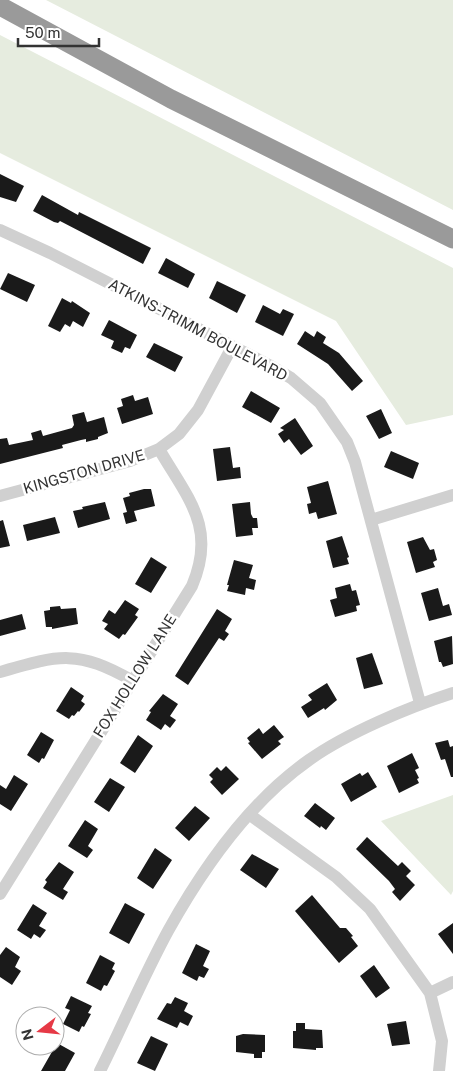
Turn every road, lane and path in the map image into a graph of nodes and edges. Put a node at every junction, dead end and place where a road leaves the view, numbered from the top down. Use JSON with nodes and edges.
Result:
{"nodes":[{"id":1,"x":0,"y":6,"type":"edge"},
{"id":2,"x":0,"y":230,"type":"edge"},
{"id":3,"x":453,"y":239,"type":"edge"},
{"id":4,"x":232,"y":346,"type":"junction"},
{"id":5,"x":159,"y":449,"type":"junction"},
{"id":6,"x":453,"y":495,"type":"edge"},
{"id":7,"x":0,"y":496,"type":"edge"},
{"id":8,"x":370,"y":520,"type":"junction"},
{"id":9,"x":0,"y":672,"type":"edge"},
{"id":10,"x":132,"y":681,"type":"junction"},
{"id":11,"x":453,"y":693,"type":"edge"},
{"id":12,"x":420,"y":703,"type":"junction"},
{"id":13,"x":250,"y":814,"type":"junction"},
{"id":14,"x":0,"y":893,"type":"edge"},
{"id":15,"x":453,"y":982,"type":"edge"},
{"id":16,"x":430,"y":993,"type":"junction"},
{"id":17,"x":100,"y":1071,"type":"edge"},
{"id":18,"x":439,"y":1071,"type":"edge"}],
"edges":[{"from":1,"to":3,"type":"highway"},
{"from":2,"to":4,"type":"street","name":"ATKINS-TRIMM BOULEVARD"},
{"from":4,"to":5,"type":"street","name":"KINGSTON DRIVE"},
{"from":4,"to":8,"type":"street","name":"ATKINS-TRIMM BOULEVARD"},
{"from":5,"to":7,"type":"street","name":"KINGSTON DRIVE"},
{"from":5,"to":10,"type":"street","name":"FOX HOLLOW LANE"},
{"from":6,"to":8,"type":"street"},
{"from":8,"to":12,"type":"street","name":"ATKINS-TRIMM BOULEVARD"},
{"from":9,"to":10,"type":"street"},
{"from":10,"to":14,"type":"street","name":"FOX HOLLOW LANE"},
{"from":11,"to":12,"type":"street"},
{"from":12,"to":13,"type":"street"},
{"from":13,"to":16,"type":"street"},
{"from":13,"to":17,"type":"street"},
{"from":15,"to":16,"type":"street"},
{"from":16,"to":18,"type":"street"}]}
